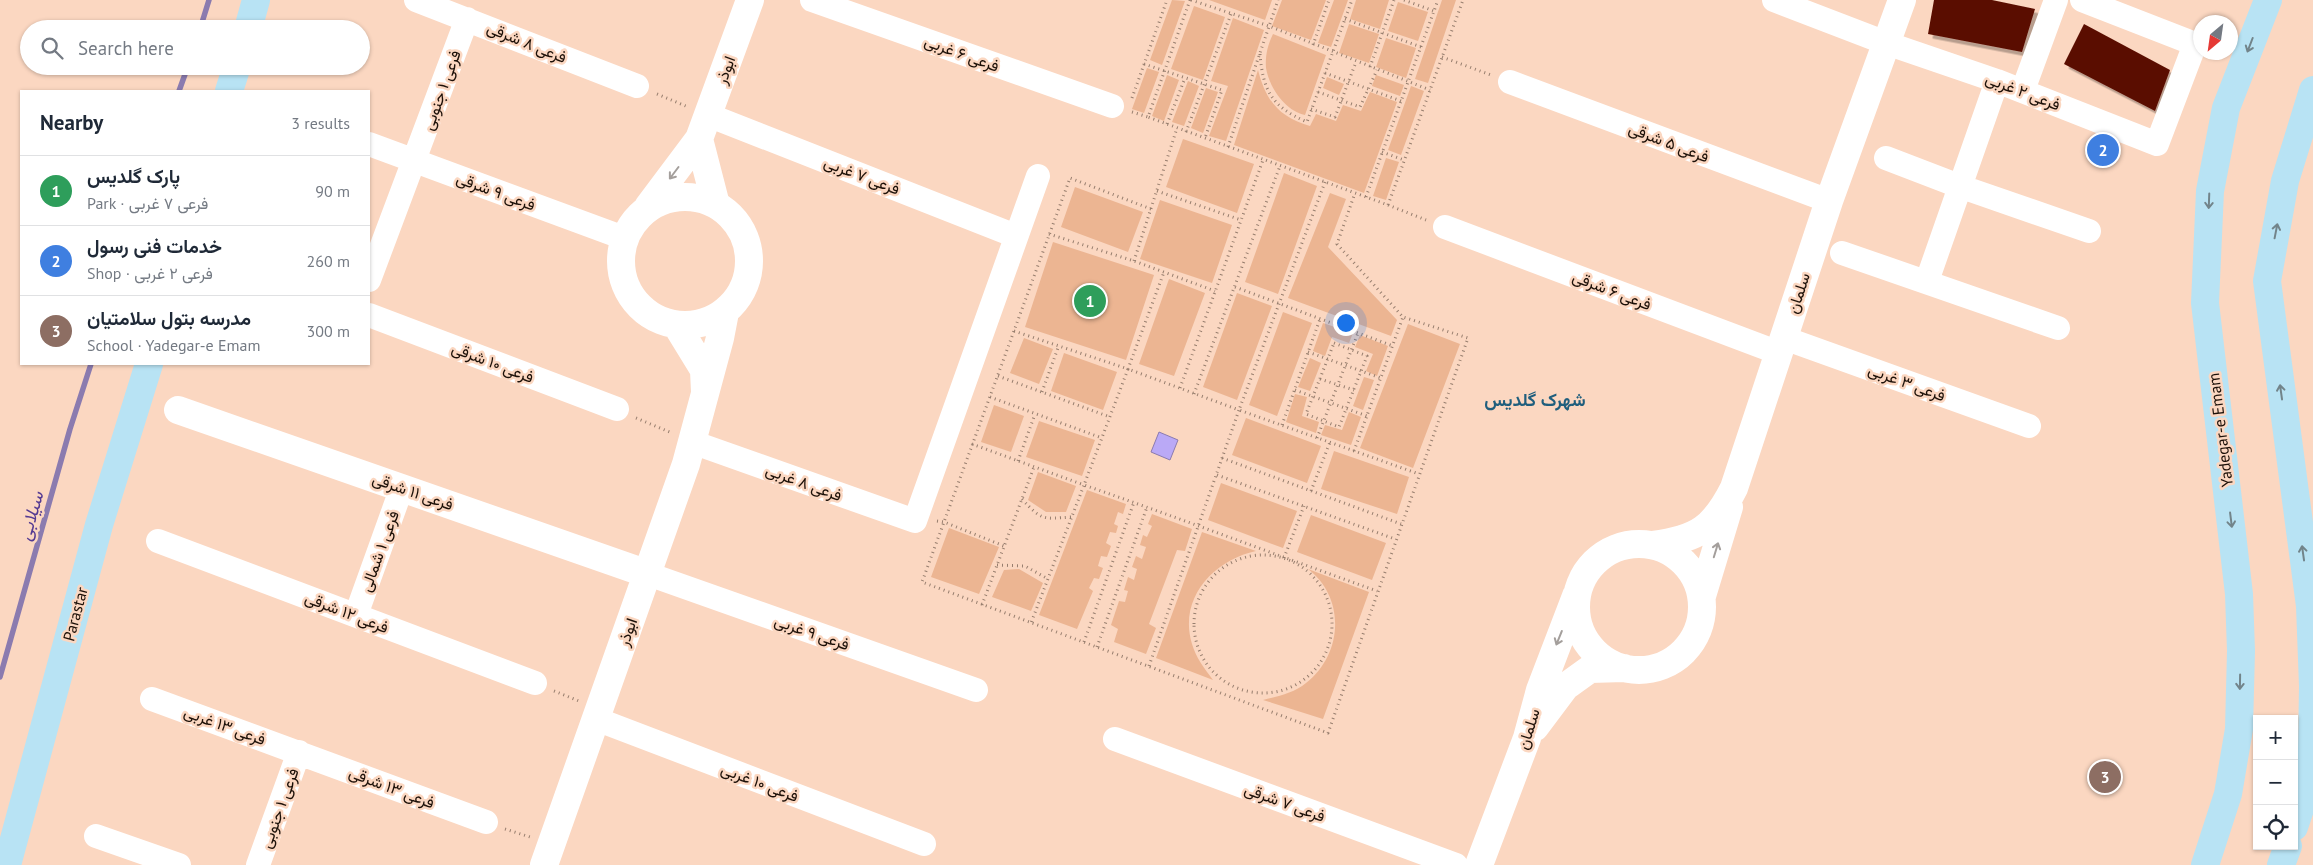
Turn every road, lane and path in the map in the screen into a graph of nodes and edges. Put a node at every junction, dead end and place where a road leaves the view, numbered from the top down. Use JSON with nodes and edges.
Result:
{"nodes":[{"id":1,"x":256,"y":0,"type":"edge"},
{"id":2,"x":416,"y":0,"type":"edge"},
{"id":3,"x":750,"y":0,"type":"edge"},
{"id":4,"x":812,"y":0,"type":"edge"},
{"id":5,"x":1167,"y":0,"type":"edge"},
{"id":6,"x":1191,"y":0,"type":"edge"},
{"id":7,"x":1278,"y":0,"type":"edge"},
{"id":8,"x":1330,"y":0,"type":"edge"},
{"id":9,"x":1352,"y":0,"type":"edge"},
{"id":10,"x":1394,"y":0,"type":"edge"},
{"id":11,"x":1404,"y":0,"type":"edge"},
{"id":12,"x":1438,"y":0,"type":"edge"},
{"id":13,"x":1462,"y":0,"type":"edge"},
{"id":14,"x":1774,"y":0,"type":"edge"},
{"id":15,"x":1902,"y":0,"type":"edge"},
{"id":16,"x":2056,"y":0,"type":"edge"},
{"id":17,"x":2082,"y":0,"type":"edge"},
{"id":18,"x":2268,"y":0,"type":"edge"},
{"id":19,"x":1434,"y":11,"type":"junction"},
{"id":20,"x":1231,"y":14,"type":"junction"},
{"id":21,"x":467,"y":18,"type":"junction"},
{"id":22,"x":1345,"y":19,"type":"junction"},
{"id":23,"x":250,"y":20,"type":"edge"},
{"id":24,"x":1269,"y":26,"type":"junction"},
{"id":25,"x":1382,"y":33,"type":"junction"},
{"id":26,"x":1886,"y":43,"type":"junction"},
{"id":27,"x":1313,"y":45,"type":"junction"},
{"id":28,"x":1421,"y":47,"type":"junction"},
{"id":29,"x":1332,"y":52,"type":"junction"},
{"id":30,"x":1260,"y":54,"type":"junction"},
{"id":31,"x":1442,"y":57,"type":"junction"},
{"id":32,"x":1356,"y":62,"type":"junction"},
{"id":33,"x":1144,"y":64,"type":"junction"},
{"id":34,"x":1370,"y":67,"type":"junction"},
{"id":35,"x":1377,"y":70,"type":"junction"},
{"id":36,"x":1164,"y":71,"type":"junction"},
{"id":37,"x":1325,"y":73,"type":"junction"},
{"id":38,"x":234,"y":75,"type":"edge"},
{"id":39,"x":1185,"y":78,"type":"junction"},
{"id":40,"x":1349,"y":81,"type":"junction"},
{"id":41,"x":1997,"y":81,"type":"junction"},
{"id":42,"x":1408,"y":82,"type":"junction"},
{"id":43,"x":1510,"y":82,"type":"joint"},
{"id":44,"x":1205,"y":84,"type":"junction"},
{"id":45,"x":637,"y":86,"type":"joint"},
{"id":46,"x":1369,"y":88,"type":"junction"},
{"id":47,"x":230,"y":90,"type":"edge"},
{"id":48,"x":1430,"y":90,"type":"junction"},
{"id":49,"x":2023,"y":90,"type":"junction"},
{"id":50,"x":2313,"y":90,"type":"edge"},
{"id":51,"x":1318,"y":92,"type":"junction"},
{"id":52,"x":1342,"y":100,"type":"junction"},
{"id":53,"x":1401,"y":101,"type":"junction"},
{"id":54,"x":1121,"y":104,"type":"joint"},
{"id":55,"x":1310,"y":109,"type":"junction"},
{"id":56,"x":1166,"y":124,"type":"junction"},
{"id":57,"x":704,"y":127,"type":"junction"},
{"id":58,"x":1177,"y":128,"type":"junction"},
{"id":59,"x":1186,"y":132,"type":"junction"},
{"id":60,"x":1205,"y":138,"type":"junction"},
{"id":61,"x":370,"y":144,"type":"edge"},
{"id":62,"x":1228,"y":146,"type":"junction"},
{"id":63,"x":1382,"y":152,"type":"junction"},
{"id":64,"x":1886,"y":158,"type":"dead end"},
{"id":65,"x":1263,"y":160,"type":"junction"},
{"id":66,"x":1404,"y":160,"type":"junction"},
{"id":67,"x":414,"y":161,"type":"junction"},
{"id":68,"x":1280,"y":166,"type":"junction"},
{"id":69,"x":1038,"y":176,"type":"dead end"},
{"id":70,"x":1326,"y":182,"type":"junction"},
{"id":71,"x":1959,"y":186,"type":"junction"},
{"id":72,"x":1157,"y":190,"type":"junction"},
{"id":73,"x":1355,"y":193,"type":"junction"},
{"id":74,"x":1366,"y":197,"type":"junction"},
{"id":75,"x":1829,"y":201,"type":"junction"},
{"id":76,"x":716,"y":205,"type":"junction"},
{"id":77,"x":1388,"y":205,"type":"junction"},
{"id":78,"x":648,"y":207,"type":"junction"},
{"id":79,"x":1151,"y":209,"type":"junction"},
{"id":80,"x":1241,"y":220,"type":"junction"},
{"id":81,"x":1445,"y":227,"type":"joint"},
{"id":82,"x":2089,"y":231,"type":"dead end"},
{"id":83,"x":1049,"y":234,"type":"junction"},
{"id":84,"x":1016,"y":236,"type":"junction"},
{"id":85,"x":624,"y":238,"type":"junction"},
{"id":86,"x":1842,"y":253,"type":"dead end"},
{"id":87,"x":1134,"y":261,"type":"junction"},
{"id":88,"x":1164,"y":272,"type":"junction"},
{"id":89,"x":370,"y":277,"type":"edge"},
{"id":90,"x":1927,"y":281,"type":"junction"},
{"id":91,"x":1235,"y":287,"type":"junction"},
{"id":92,"x":1215,"y":291,"type":"junction"},
{"id":93,"x":1280,"y":304,"type":"junction"},
{"id":94,"x":725,"y":312,"type":"junction"},
{"id":95,"x":370,"y":315,"type":"edge"},
{"id":96,"x":1404,"y":318,"type":"junction"},
{"id":97,"x":1320,"y":319,"type":"junction"},
{"id":98,"x":677,"y":326,"type":"junction"},
{"id":99,"x":2058,"y":328,"type":"dead end"},
{"id":100,"x":1014,"y":330,"type":"junction"},
{"id":101,"x":1358,"y":333,"type":"junction"},
{"id":102,"x":1781,"y":345,"type":"junction"},
{"id":103,"x":1059,"y":346,"type":"junction"},
{"id":104,"x":1393,"y":346,"type":"junction"},
{"id":105,"x":1351,"y":350,"type":"junction"},
{"id":106,"x":1308,"y":352,"type":"junction"},
{"id":107,"x":1328,"y":359,"type":"junction"},
{"id":108,"x":149,"y":365,"type":"edge"},
{"id":109,"x":1345,"y":366,"type":"junction"},
{"id":110,"x":1128,"y":369,"type":"junction"},
{"id":111,"x":1361,"y":371,"type":"junction"},
{"id":112,"x":997,"y":376,"type":"junction"},
{"id":113,"x":1381,"y":378,"type":"junction"},
{"id":114,"x":1320,"y":379,"type":"junction"},
{"id":115,"x":1338,"y":385,"type":"junction"},
{"id":116,"x":1180,"y":388,"type":"junction"},
{"id":117,"x":1295,"y":390,"type":"junction"},
{"id":118,"x":1354,"y":390,"type":"junction"},
{"id":119,"x":1042,"y":392,"type":"junction"},
{"id":120,"x":1194,"y":394,"type":"junction"},
{"id":121,"x":990,"y":397,"type":"junction"},
{"id":122,"x":1313,"y":397,"type":"junction"},
{"id":123,"x":705,"y":398,"type":"junction"},
{"id":124,"x":1330,"y":403,"type":"junction"},
{"id":125,"x":1346,"y":408,"type":"junction"},
{"id":126,"x":618,"y":409,"type":"joint"},
{"id":127,"x":178,"y":410,"type":"dead end"},
{"id":128,"x":1239,"y":410,"type":"junction"},
{"id":129,"x":1035,"y":414,"type":"junction"},
{"id":130,"x":1367,"y":416,"type":"junction"},
{"id":131,"x":1110,"y":417,"type":"junction"},
{"id":132,"x":1324,"y":421,"type":"junction"},
{"id":133,"x":1282,"y":425,"type":"junction"},
{"id":134,"x":2029,"y":426,"type":"dead end"},
{"id":135,"x":1102,"y":438,"type":"junction"},
{"id":136,"x":1317,"y":438,"type":"junction"},
{"id":137,"x":692,"y":442,"type":"junction"},
{"id":138,"x":1330,"y":442,"type":"junction"},
{"id":139,"x":972,"y":444,"type":"junction"},
{"id":140,"x":1354,"y":451,"type":"junction"},
{"id":141,"x":1222,"y":458,"type":"junction"},
{"id":142,"x":1018,"y":461,"type":"junction"},
{"id":143,"x":1034,"y":467,"type":"junction"},
{"id":144,"x":1419,"y":474,"type":"junction"},
{"id":145,"x":1217,"y":475,"type":"junction"},
{"id":146,"x":1084,"y":484,"type":"junction"},
{"id":147,"x":402,"y":487,"type":"junction"},
{"id":148,"x":1734,"y":488,"type":"junction"},
{"id":149,"x":1311,"y":491,"type":"junction"},
{"id":150,"x":1022,"y":499,"type":"junction"},
{"id":151,"x":1134,"y":502,"type":"junction"},
{"id":152,"x":1304,"y":506,"type":"junction"},
{"id":153,"x":1147,"y":507,"type":"junction"},
{"id":154,"x":1072,"y":517,"type":"junction"},
{"id":155,"x":944,"y":522,"type":"junction"},
{"id":156,"x":1401,"y":524,"type":"junction"},
{"id":157,"x":1199,"y":526,"type":"junction"},
{"id":158,"x":1395,"y":539,"type":"junction"},
{"id":159,"x":158,"y":541,"type":"dead end"},
{"id":160,"x":1653,"y":545,"type":"junction"},
{"id":161,"x":1004,"y":546,"type":"junction"},
{"id":162,"x":1284,"y":558,"type":"junction"},
{"id":163,"x":997,"y":565,"type":"junction"},
{"id":164,"x":648,"y":574,"type":"junction"},
{"id":165,"x":1048,"y":579,"type":"junction"},
{"id":166,"x":1377,"y":591,"type":"junction"},
{"id":167,"x":1577,"y":593,"type":"junction"},
{"id":168,"x":1702,"y":596,"type":"junction"},
{"id":169,"x":982,"y":605,"type":"junction"},
{"id":170,"x":356,"y":616,"type":"junction"},
{"id":171,"x":1031,"y":623,"type":"junction"},
{"id":172,"x":1084,"y":642,"type":"junction"},
{"id":173,"x":1097,"y":647,"type":"junction"},
{"id":174,"x":1149,"y":666,"type":"junction"},
{"id":175,"x":1625,"y":668,"type":"junction"},
{"id":176,"x":535,"y":683,"type":"joint"},
{"id":177,"x":976,"y":690,"type":"dead end"},
{"id":178,"x":1239,"y":690,"type":"junction"},
{"id":179,"x":152,"y":699,"type":"dead end"},
{"id":180,"x":1236,"y":699,"type":"junction"},
{"id":181,"x":598,"y":714,"type":"junction"},
{"id":182,"x":1527,"y":738,"type":"junction"},
{"id":183,"x":1115,"y":739,"type":"dead end"},
{"id":184,"x":299,"y":752,"type":"junction"},
{"id":185,"x":2298,"y":815,"type":"edge"},
{"id":186,"x":486,"y":822,"type":"joint"},
{"id":187,"x":96,"y":836,"type":"dead end"},
{"id":188,"x":924,"y":844,"type":"dead end"},
{"id":189,"x":2287,"y":850,"type":"edge"},
{"id":190,"x":548,"y":854,"type":"edge"},
{"id":191,"x":7,"y":865,"type":"edge"},
{"id":192,"x":179,"y":865,"type":"edge"},
{"id":193,"x":258,"y":865,"type":"edge"},
{"id":194,"x":1456,"y":865,"type":"edge"},
{"id":195,"x":1479,"y":865,"type":"edge"},
{"id":196,"x":2205,"y":865,"type":"edge"},
{"id":197,"x":2281,"y":865,"type":"edge"}],
"edges":[{"from":1,"to":23,"type":"main road"},
{"from":2,"to":21,"type":"street","name":"فرعی ۸ شرقی"},
{"from":3,"to":57,"type":"street","name":"ابوذر"},
{"from":4,"to":54,"type":"street","name":"فرعی ۶ غربی"},
{"from":5,"to":33,"type":"path"},
{"from":6,"to":20,"type":"path"},
{"from":6,"to":36,"type":"path"},
{"from":7,"to":24,"type":"path"},
{"from":8,"to":27,"type":"path"},
{"from":9,"to":22,"type":"path"},
{"from":10,"to":25,"type":"path"},
{"from":11,"to":19,"type":"path"},
{"from":12,"to":19,"type":"path"},
{"from":13,"to":31,"type":"path"},
{"from":14,"to":26,"type":"street","name":"فرعی ۲ غربی"},
{"from":15,"to":26,"type":"street","name":"سلمان"},
{"from":16,"to":49,"type":"street"},
{"from":17,"to":49,"type":"street","name":"فرعی ۲ غربی"},
{"from":18,"to":196,"type":"main road","name":"Yadegar-e Emam","one_way":true},
{"from":19,"to":28,"type":"path"},
{"from":20,"to":24,"type":"path"},
{"from":20,"to":44,"type":"path"},
{"from":21,"to":45,"type":"street","name":"فرعی ۸ شرقی"},
{"from":21,"to":67,"type":"street","name":"فرعی ۱ جنوبی"},
{"from":22,"to":25,"type":"path"},
{"from":22,"to":29,"type":"path"},
{"from":24,"to":27,"type":"path"},
{"from":24,"to":30,"type":"path"},
{"from":25,"to":28,"type":"path"},
{"from":25,"to":34,"type":"path"},
{"from":26,"to":41,"type":"street","name":"فرعی ۲ غربی"},
{"from":26,"to":75,"type":"street","name":"سلمان"},
{"from":27,"to":29,"type":"path"},
{"from":28,"to":42,"type":"path"},
{"from":29,"to":32,"type":"path"},
{"from":29,"to":37,"type":"path"},
{"from":30,"to":55,"type":"path"},
{"from":30,"to":62,"type":"path"},
{"from":31,"to":43,"type":"path"},
{"from":31,"to":48,"type":"path"},
{"from":32,"to":34,"type":"path"},
{"from":32,"to":40,"type":"path"},
{"from":33,"to":36,"type":"path"},
{"from":33,"to":54,"type":"path"},
{"from":34,"to":35,"type":"path"},
{"from":35,"to":42,"type":"path"},
{"from":35,"to":46,"type":"path"},
{"from":36,"to":39,"type":"path"},
{"from":36,"to":56,"type":"path"},
{"from":37,"to":40,"type":"path"},
{"from":37,"to":51,"type":"path"},
{"from":38,"to":47,"type":"main road"},
{"from":39,"to":44,"type":"path"},
{"from":39,"to":56,"type":"path"},
{"from":40,"to":46,"type":"path"},
{"from":40,"to":52,"type":"path"},
{"from":41,"to":49,"type":"street","name":"فرعی ۲ غربی"},
{"from":41,"to":71,"type":"street"},
{"from":42,"to":48,"type":"path"},
{"from":42,"to":53,"type":"path"},
{"from":43,"to":75,"type":"street","name":"فرعی ۵ شرقی"},
{"from":44,"to":59,"type":"path"},
{"from":44,"to":60,"type":"path"},
{"from":45,"to":57,"type":"path"},
{"from":46,"to":52,"type":"path"},
{"from":46,"to":53,"type":"path"},
{"from":48,"to":66,"type":"path"},
{"from":185,"to":50,"type":"main road","one_way":true},
{"from":51,"to":52,"type":"path"},
{"from":51,"to":55,"type":"path"},
{"from":52,"to":55,"type":"path"},
{"from":53,"to":63,"type":"path"},
{"from":56,"to":58,"type":"path"},
{"from":57,"to":76,"type":"street"},
{"from":57,"to":78,"type":"street","name":"ابوذر","one_way":true},
{"from":57,"to":84,"type":"street","name":"فرعی ۷ غربی"},
{"from":58,"to":59,"type":"path"},
{"from":58,"to":72,"type":"path"},
{"from":59,"to":60,"type":"path"},
{"from":60,"to":62,"type":"path"},
{"from":61,"to":67,"type":"street","name":"فرعی ۹ شرقی"},
{"from":62,"to":65,"type":"path"},
{"from":63,"to":66,"type":"path"},
{"from":63,"to":74,"type":"path"},
{"from":64,"to":71,"type":"street"},
{"from":65,"to":68,"type":"path"},
{"from":65,"to":80,"type":"path"},
{"from":66,"to":77,"type":"path"},
{"from":67,"to":85,"type":"street","name":"فرعی ۹ شرقی"},
{"from":67,"to":89,"type":"street"},
{"from":68,"to":70,"type":"path"},
{"from":68,"to":91,"type":"path"},
{"from":69,"to":84,"type":"street"},
{"from":70,"to":73,"type":"path"},
{"from":70,"to":93,"type":"path"},
{"from":71,"to":82,"type":"street"},
{"from":71,"to":90,"type":"street"},
{"from":72,"to":79,"type":"path"},
{"from":72,"to":80,"type":"path"},
{"from":73,"to":74,"type":"path"},
{"from":73,"to":96,"type":"path"},
{"from":74,"to":77,"type":"path"},
{"from":75,"to":102,"type":"street","name":"سلمان"},
{"from":76,"to":78,"type":"street"},
{"from":76,"to":94,"type":"street"},
{"from":77,"to":81,"type":"path"},
{"from":78,"to":85,"type":"street"},
{"from":79,"to":83,"type":"path"},
{"from":79,"to":87,"type":"path"},
{"from":80,"to":92,"type":"path"},
{"from":81,"to":102,"type":"street","name":"فرعی ۶ شرقی"},
{"from":83,"to":87,"type":"path"},
{"from":83,"to":100,"type":"path"},
{"from":84,"to":137,"type":"street","name":"فرعی ۸ غربی"},
{"from":85,"to":98,"type":"street"},
{"from":86,"to":90,"type":"street"},
{"from":87,"to":88,"type":"path"},
{"from":88,"to":92,"type":"path"},
{"from":88,"to":110,"type":"path"},
{"from":90,"to":99,"type":"street"},
{"from":91,"to":93,"type":"path"},
{"from":91,"to":120,"type":"path"},
{"from":92,"to":116,"type":"path"},
{"from":93,"to":97,"type":"path"},
{"from":93,"to":128,"type":"path"},
{"from":94,"to":98,"type":"street"},
{"from":94,"to":123,"type":"street","name":"ابوذر"},
{"from":95,"to":126,"type":"street","name":"فرعی ۱۰ شرقی"},
{"from":96,"to":104,"type":"path"},
{"from":96,"to":144,"type":"path"},
{"from":97,"to":101,"type":"path"},
{"from":97,"to":106,"type":"path"},
{"from":98,"to":123,"type":"street"},
{"from":100,"to":103,"type":"path"},
{"from":100,"to":112,"type":"path"},
{"from":101,"to":104,"type":"path"},
{"from":101,"to":105,"type":"path"},
{"from":102,"to":134,"type":"street","name":"فرعی ۳ غربی"},
{"from":102,"to":148,"type":"street","name":"سلمان"},
{"from":103,"to":110,"type":"path"},
{"from":103,"to":119,"type":"path"},
{"from":104,"to":113,"type":"path"},
{"from":105,"to":107,"type":"path"},
{"from":105,"to":109,"type":"path"},
{"from":105,"to":111,"type":"path"},
{"from":106,"to":107,"type":"path"},
{"from":106,"to":117,"type":"path"},
{"from":107,"to":109,"type":"path"},
{"from":107,"to":114,"type":"path"},
{"from":108,"to":191,"type":"main road","name":"Parastar"},
{"from":109,"to":111,"type":"path"},
{"from":109,"to":115,"type":"path"},
{"from":110,"to":116,"type":"path"},
{"from":110,"to":131,"type":"path"},
{"from":111,"to":113,"type":"path"},
{"from":111,"to":118,"type":"path"},
{"from":112,"to":119,"type":"path"},
{"from":112,"to":121,"type":"path"},
{"from":113,"to":130,"type":"path"},
{"from":114,"to":115,"type":"path"},
{"from":114,"to":122,"type":"path"},
{"from":115,"to":118,"type":"path"},
{"from":115,"to":124,"type":"path"},
{"from":116,"to":120,"type":"path"},
{"from":117,"to":122,"type":"path"},
{"from":117,"to":133,"type":"path"},
{"from":118,"to":125,"type":"path"},
{"from":119,"to":131,"type":"path"},
{"from":120,"to":128,"type":"path"},
{"from":121,"to":129,"type":"path"},
{"from":121,"to":139,"type":"path"},
{"from":122,"to":124,"type":"path"},
{"from":122,"to":132,"type":"path"},
{"from":123,"to":137,"type":"street","name":"ابوذر"},
{"from":124,"to":125,"type":"path"},
{"from":124,"to":132,"type":"path"},
{"from":125,"to":130,"type":"path"},
{"from":125,"to":132,"type":"path"},
{"from":126,"to":137,"type":"path"},
{"from":127,"to":147,"type":"street","name":"فرعی ۱۱ شرقی"},
{"from":128,"to":133,"type":"path"},
{"from":128,"to":141,"type":"path"},
{"from":129,"to":135,"type":"path"},
{"from":129,"to":142,"type":"path"},
{"from":130,"to":140,"type":"path"},
{"from":131,"to":135,"type":"path"},
{"from":132,"to":136,"type":"path"},
{"from":133,"to":136,"type":"path"},
{"from":135,"to":146,"type":"path"},
{"from":136,"to":138,"type":"path"},
{"from":137,"to":164,"type":"street","name":"ابوذر"},
{"from":138,"to":140,"type":"path"},
{"from":138,"to":149,"type":"path"},
{"from":139,"to":142,"type":"path"},
{"from":139,"to":155,"type":"path"},
{"from":140,"to":144,"type":"path"},
{"from":141,"to":145,"type":"path"},
{"from":141,"to":149,"type":"path"},
{"from":142,"to":143,"type":"path"},
{"from":143,"to":146,"type":"path"},
{"from":143,"to":150,"type":"path"},
{"from":144,"to":156,"type":"path"},
{"from":145,"to":152,"type":"path"},
{"from":145,"to":157,"type":"path"},
{"from":146,"to":151,"type":"path"},
{"from":146,"to":154,"type":"path"},
{"from":147,"to":164,"type":"street","name":"فرعی ۱۱ شرقی"},
{"from":147,"to":170,"type":"street","name":"فرعی ۱ شمالی"},
{"from":148,"to":160,"type":"street","name":"سلمان"},
{"from":168,"to":148,"type":"street","one_way":true},
{"from":149,"to":156,"type":"path"},
{"from":150,"to":154,"type":"path"},
{"from":150,"to":161,"type":"path"},
{"from":151,"to":153,"type":"path"},
{"from":151,"to":172,"type":"path"},
{"from":152,"to":158,"type":"path"},
{"from":152,"to":162,"type":"path"},
{"from":153,"to":157,"type":"path"},
{"from":153,"to":173,"type":"path"},
{"from":154,"to":165,"type":"path"},
{"from":155,"to":161,"type":"path"},
{"from":155,"to":169,"type":"path"},
{"from":156,"to":158,"type":"path"},
{"from":157,"to":162,"type":"path"},
{"from":157,"to":174,"type":"path"},
{"from":158,"to":166,"type":"path"},
{"from":159,"to":170,"type":"street","name":"فرعی ۱۲ شرقی"},
{"from":160,"to":167,"type":"street"},
{"from":160,"to":168,"type":"street"},
{"from":161,"to":163,"type":"path"},
{"from":162,"to":166,"type":"path"},
{"from":162,"to":178,"type":"path"},
{"from":162,"to":178,"type":"path"},
{"from":163,"to":165,"type":"path"},
{"from":163,"to":169,"type":"path"},
{"from":164,"to":177,"type":"street","name":"فرعی ۹ غربی"},
{"from":164,"to":181,"type":"street","name":"ابوذر"},
{"from":165,"to":171,"type":"path"},
{"from":166,"to":180,"type":"path"},
{"from":167,"to":175,"type":"street"},
{"from":167,"to":182,"type":"street","name":"سلمان","one_way":true},
{"from":168,"to":175,"type":"street"},
{"from":169,"to":171,"type":"path"},
{"from":170,"to":176,"type":"street","name":"فرعی ۱۲ شرقی"},
{"from":171,"to":172,"type":"path"},
{"from":172,"to":173,"type":"path"},
{"from":173,"to":174,"type":"path"},
{"from":174,"to":180,"type":"path"},
{"from":175,"to":182,"type":"street"},
{"from":176,"to":181,"type":"path"},
{"from":178,"to":180,"type":"path"},
{"from":179,"to":184,"type":"street","name":"فرعی ۱۳ غربی"},
{"from":181,"to":188,"type":"street","name":"فرعی ۱۰ غربی"},
{"from":181,"to":190,"type":"street","name":"ابوذر"},
{"from":182,"to":195,"type":"street","name":"سلمان"},
{"from":183,"to":194,"type":"street","name":"فرعی ۷ شرقی"},
{"from":184,"to":186,"type":"street","name":"فرعی ۱۳ شرقی"},
{"from":184,"to":193,"type":"street","name":"فرعی ۱ جنوبی"},
{"from":186,"to":190,"type":"path"},
{"from":187,"to":192,"type":"street"},
{"from":189,"to":197,"type":"main road"}]}
